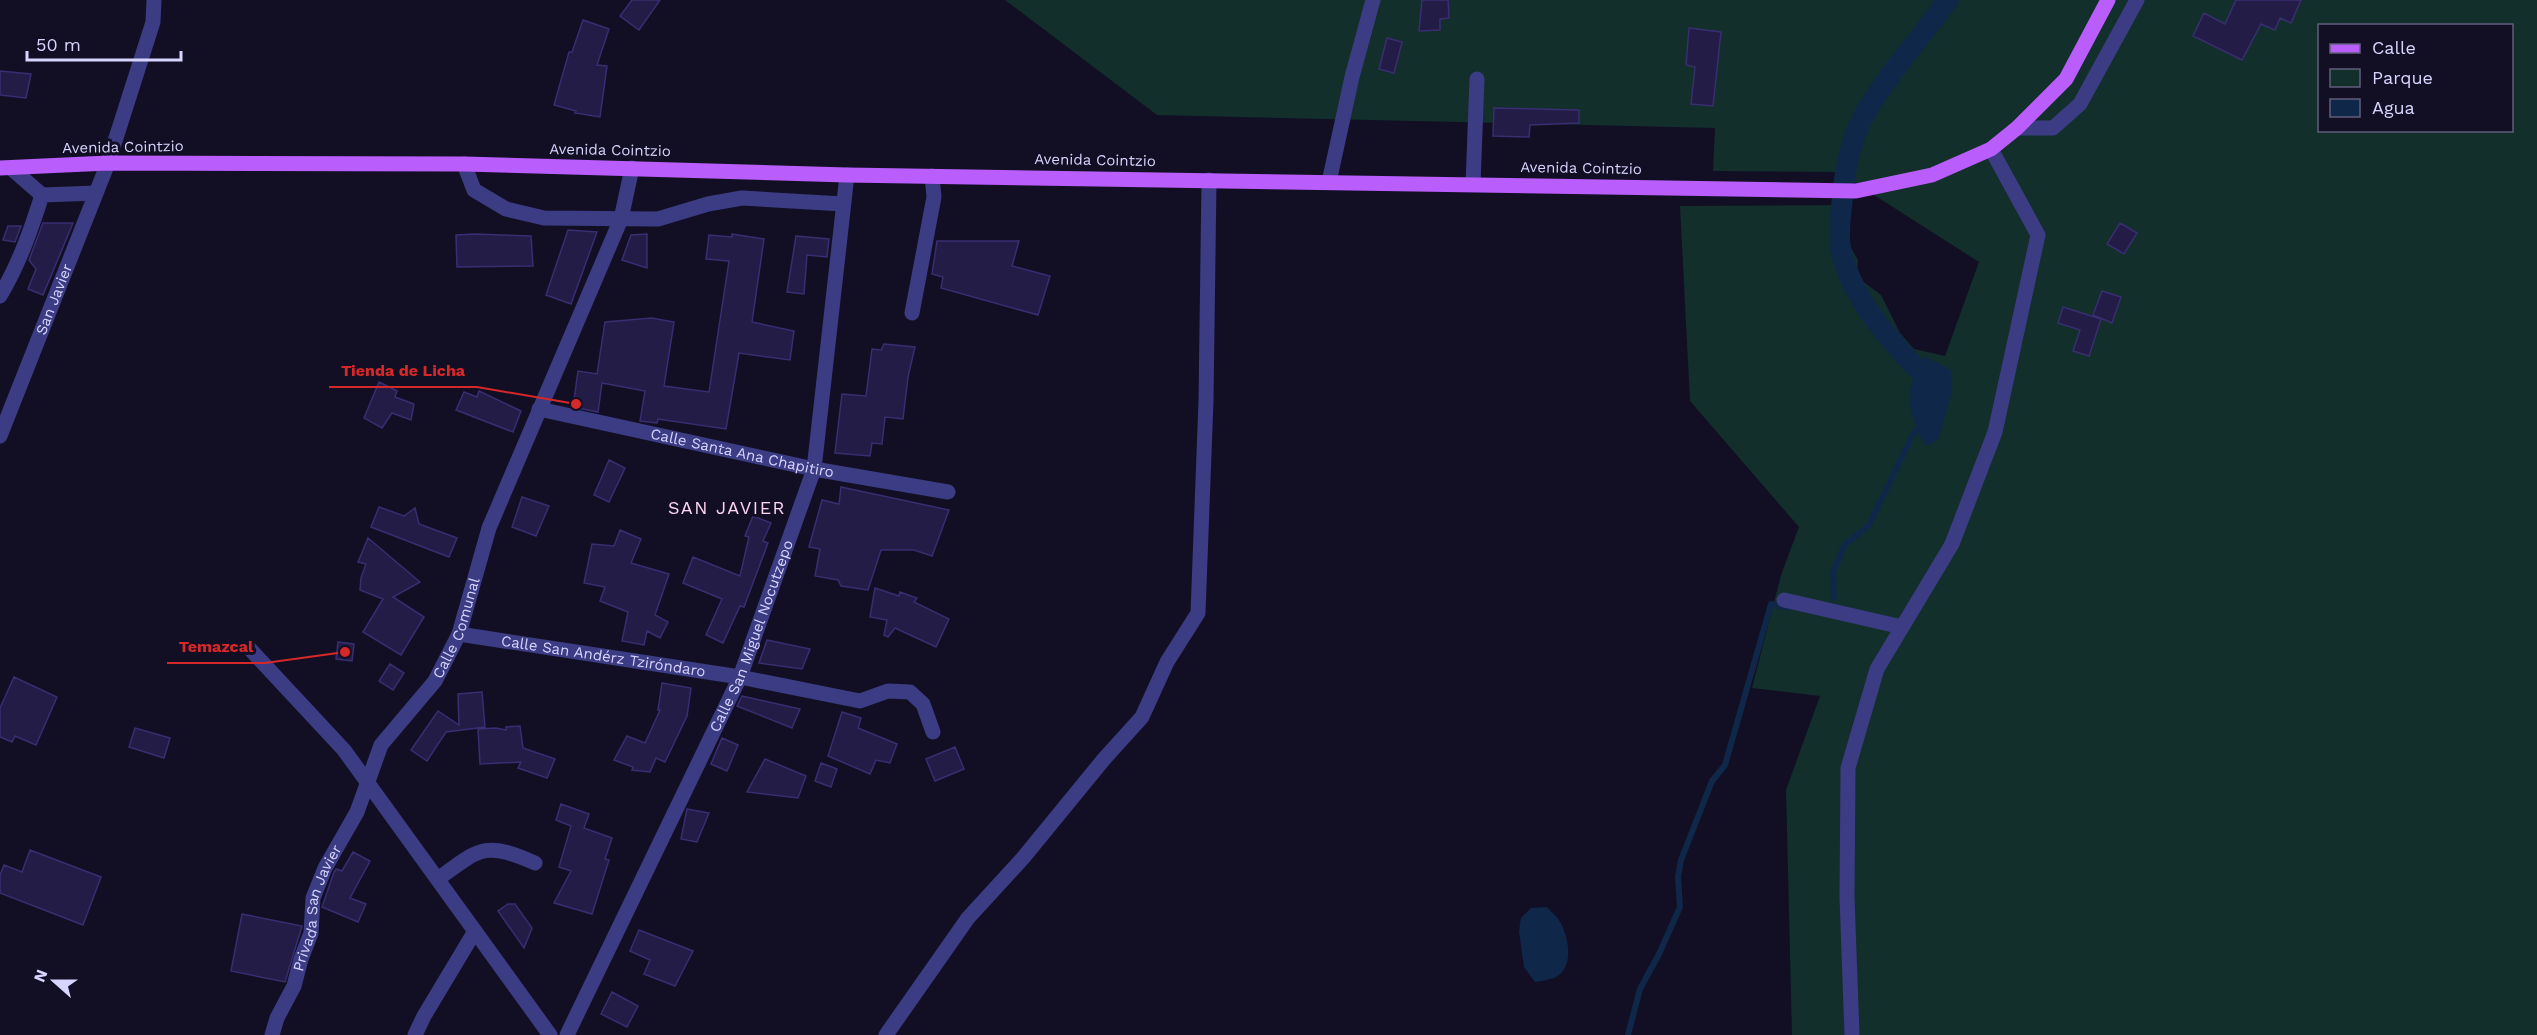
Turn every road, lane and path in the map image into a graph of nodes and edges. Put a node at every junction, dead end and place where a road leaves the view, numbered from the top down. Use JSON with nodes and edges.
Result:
{"nodes":[{"id":1,"x":154,"y":0,"type":"edge"},
{"id":2,"x":1373,"y":0,"type":"edge"},
{"id":3,"x":2108,"y":0,"type":"edge"},
{"id":4,"x":2137,"y":0,"type":"edge"},
{"id":5,"x":1477,"y":79,"type":"dead end"},
{"id":6,"x":2017,"y":128,"type":"junction"},
{"id":7,"x":1991,"y":149,"type":"junction"},
{"id":8,"x":108,"y":163,"type":"junction"},
{"id":9,"x":464,"y":164,"type":"junction"},
{"id":10,"x":5,"y":168,"type":"edge"},
{"id":11,"x":632,"y":168,"type":"junction"},
{"id":12,"x":847,"y":175,"type":"junction"},
{"id":13,"x":932,"y":176,"type":"junction"},
{"id":14,"x":1209,"y":180,"type":"junction"},
{"id":15,"x":1329,"y":182,"type":"junction"},
{"id":16,"x":1473,"y":184,"type":"junction"},
{"id":17,"x":96,"y":193,"type":"junction"},
{"id":18,"x":42,"y":195,"type":"junction"},
{"id":19,"x":843,"y":204,"type":"junction"},
{"id":20,"x":621,"y":219,"type":"junction"},
{"id":21,"x":0,"y":296,"type":"edge"},
{"id":22,"x":912,"y":313,"type":"dead end"},
{"id":23,"x":539,"y":409,"type":"junction"},
{"id":24,"x":5,"y":412,"type":"edge"},
{"id":25,"x":0,"y":436,"type":"edge"},
{"id":26,"x":813,"y":469,"type":"junction"},
{"id":27,"x":948,"y":492,"type":"dead end"},
{"id":28,"x":1784,"y":600,"type":"dead end"},
{"id":29,"x":1902,"y":627,"type":"junction"},
{"id":30,"x":459,"y":634,"type":"junction"},
{"id":31,"x":249,"y":648,"type":"dead end"},
{"id":32,"x":740,"y":676,"type":"junction"},
{"id":33,"x":933,"y":732,"type":"dead end"},
{"id":34,"x":368,"y":782,"type":"junction"},
{"id":35,"x":535,"y":863,"type":"dead end"},
{"id":36,"x":438,"y":879,"type":"junction"},
{"id":37,"x":475,"y":931,"type":"junction"},
{"id":38,"x":272,"y":1035,"type":"edge"},
{"id":39,"x":415,"y":1035,"type":"edge"},
{"id":40,"x":550,"y":1035,"type":"edge"},
{"id":41,"x":567,"y":1035,"type":"edge"},
{"id":42,"x":886,"y":1035,"type":"edge"},
{"id":43,"x":1852,"y":1035,"type":"edge"}],
"edges":[{"from":1,"to":8,"type":"street","name":"San Javier"},
{"from":2,"to":15,"type":"street"},
{"from":3,"to":6,"type":"main road","name":"Avenida Cointzio"},
{"from":4,"to":6,"type":"street"},
{"from":5,"to":16,"type":"street"},
{"from":6,"to":7,"type":"main road","name":"Avenida Cointzio"},
{"from":7,"to":16,"type":"main road","name":"Avenida Cointzio"},
{"from":7,"to":29,"type":"street"},
{"from":8,"to":9,"type":"main road","name":"Avenida Cointzio"},
{"from":8,"to":10,"type":"main road","name":"Avenida Cointzio"},
{"from":8,"to":17,"type":"street","name":"San Javier"},
{"from":9,"to":11,"type":"main road","name":"Avenida Cointzio"},
{"from":9,"to":20,"type":"street"},
{"from":10,"to":18,"type":"street"},
{"from":11,"to":12,"type":"main road","name":"Avenida Cointzio"},
{"from":11,"to":20,"type":"street","name":"Calle Comunal"},
{"from":12,"to":13,"type":"main road","name":"Avenida Cointzio"},
{"from":12,"to":19,"type":"street","name":"Calle San Miguel Nocutzepo"},
{"from":13,"to":14,"type":"main road","name":"Avenida Cointzio"},
{"from":13,"to":22,"type":"street"},
{"from":14,"to":15,"type":"main road","name":"Avenida Cointzio"},
{"from":14,"to":42,"type":"street"},
{"from":15,"to":16,"type":"main road","name":"Avenida Cointzio"},
{"from":17,"to":18,"type":"street"},
{"from":17,"to":24,"type":"street","name":"San Javier"},
{"from":18,"to":21,"type":"street"},
{"from":19,"to":20,"type":"street"},
{"from":19,"to":26,"type":"street","name":"Calle San Miguel Nocutzepo"},
{"from":20,"to":23,"type":"street","name":"Calle Comunal"},
{"from":23,"to":26,"type":"street","name":"Calle Santa Ana Chapitiro"},
{"from":23,"to":30,"type":"street","name":"Calle Comunal"},
{"from":24,"to":25,"type":"street","name":"San Javier"},
{"from":26,"to":27,"type":"street","name":"Calle Santa Ana Chapitiro"},
{"from":26,"to":32,"type":"street","name":"Calle San Miguel Nocutzepo"},
{"from":28,"to":29,"type":"street"},
{"from":29,"to":43,"type":"street"},
{"from":30,"to":32,"type":"street","name":"Calle San Andérz Tziróndaro"},
{"from":30,"to":34,"type":"street","name":"Calle Comunal"},
{"from":31,"to":34,"type":"street"},
{"from":32,"to":33,"type":"street","name":"Calle San Andérz Tziróndaro"},
{"from":32,"to":41,"type":"street","name":"Calle San Miguel Nocutzepo"},
{"from":34,"to":36,"type":"street"},
{"from":34,"to":38,"type":"street","name":"Privada San Javier"},
{"from":35,"to":36,"type":"street"},
{"from":36,"to":37,"type":"street"},
{"from":37,"to":39,"type":"street"},
{"from":37,"to":40,"type":"street"}]}
